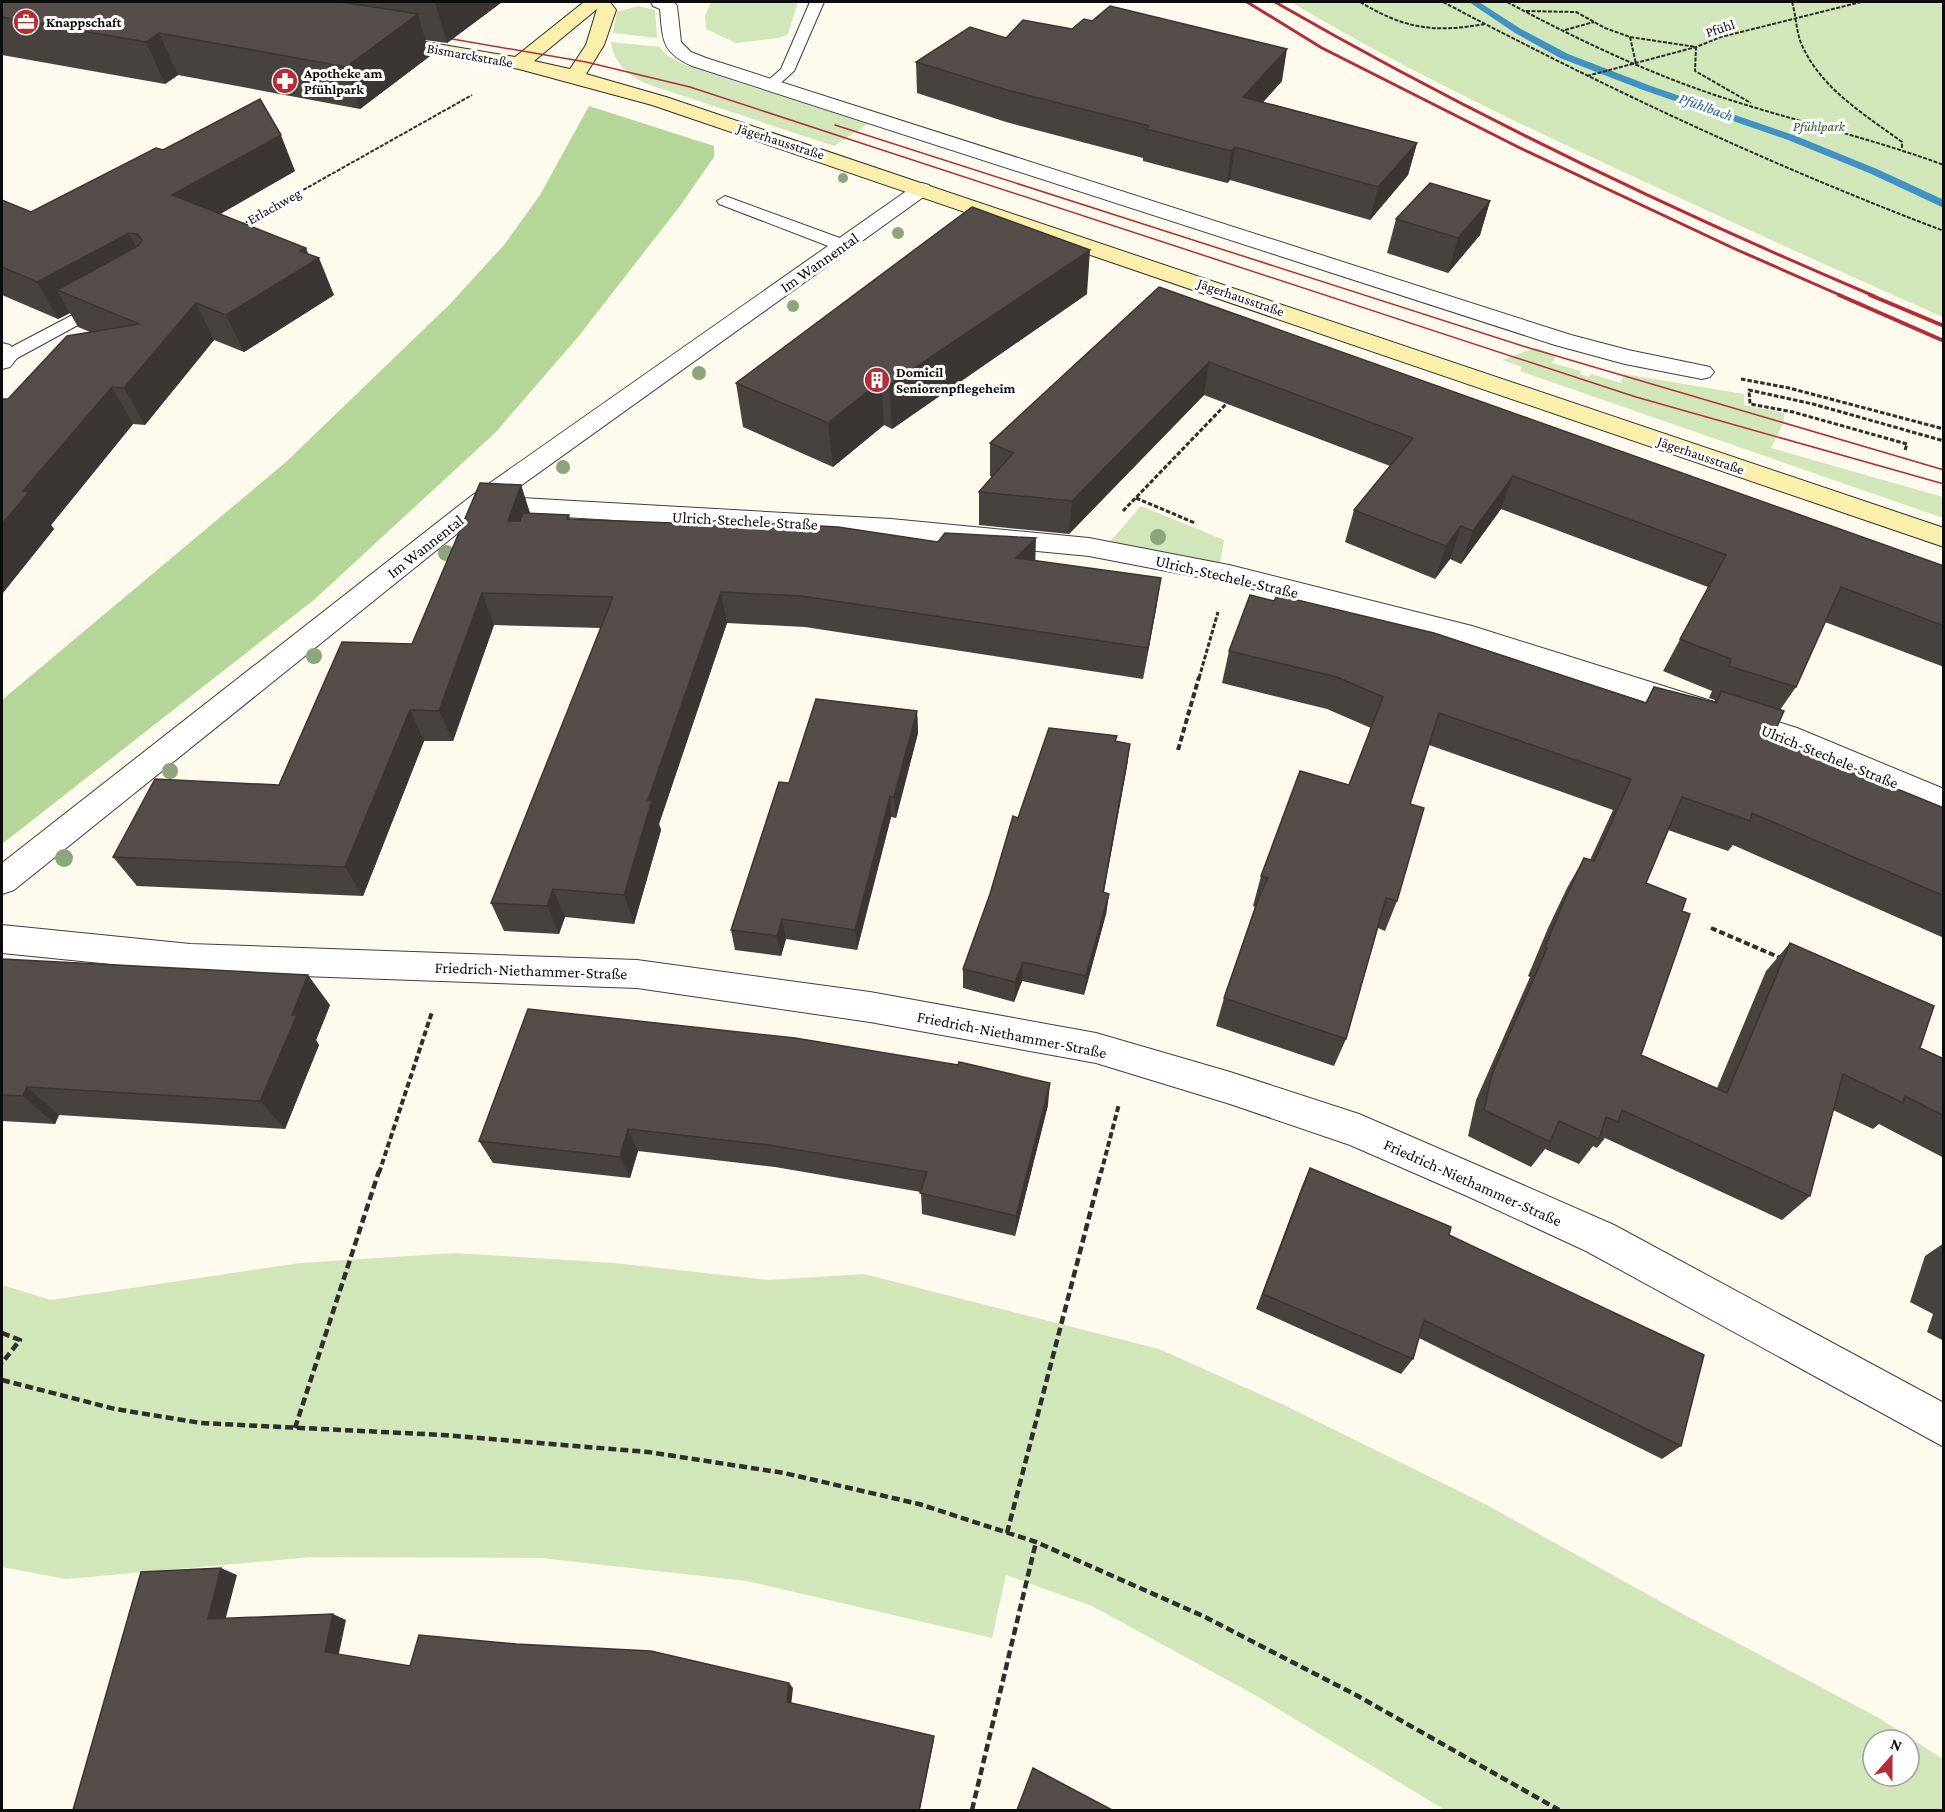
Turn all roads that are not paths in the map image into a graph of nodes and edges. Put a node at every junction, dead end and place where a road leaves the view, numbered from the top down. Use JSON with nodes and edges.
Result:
{"nodes":[{"id":1,"x":594,"y":2,"type":"edge"},
{"id":2,"x":601,"y":2,"type":"edge"},
{"id":3,"x":659,"y":2,"type":"edge"},
{"id":4,"x":817,"y":2,"type":"edge"},
{"id":5,"x":366,"y":37,"type":"edge"},
{"id":6,"x":527,"y":65,"type":"junction"},
{"id":7,"x":574,"y":76,"type":"junction"},
{"id":8,"x":770,"y":85,"type":"junction"},
{"id":9,"x":922,"y":189,"type":"junction"},
{"id":10,"x":725,"y":201,"type":"dead end"},
{"id":11,"x":842,"y":245,"type":"junction"},
{"id":12,"x":115,"y":296,"type":"edge"},
{"id":13,"x":3,"y":356,"type":"edge"},
{"id":14,"x":1702,"y":372,"type":"road end"},
{"id":15,"x":479,"y":504,"type":"junction"},
{"id":16,"x":1944,"y":538,"type":"edge"},
{"id":17,"x":1944,"y":802,"type":"edge"},
{"id":18,"x":2,"y":881,"type":"edge"},
{"id":19,"x":2,"y":939,"type":"edge"},
{"id":20,"x":1944,"y":1426,"type":"edge"}],
"edges":[{"from":1,"to":6,"type":"street"},
{"from":2,"to":7,"type":"street"},
{"from":3,"to":8,"type":"street"},
{"from":4,"to":8,"type":"lane"},
{"from":5,"to":6,"type":"street","name":"Bismarckstraße"},
{"from":6,"to":7,"type":"street","name":"Jägerhausstraße"},
{"from":7,"to":9,"type":"street","name":"Jägerhausstraße"},
{"from":8,"to":14,"type":"street"},
{"from":9,"to":11,"type":"street","name":"Im Wannental"},
{"from":9,"to":16,"type":"street","name":"Jägerhausstraße"},
{"from":10,"to":11,"type":"lane"},
{"from":11,"to":15,"type":"street","name":"Im Wannental"},
{"from":12,"to":13,"type":"lane"},
{"from":15,"to":17,"type":"street","name":"Ulrich-Stechele-Straße"},
{"from":15,"to":18,"type":"street","name":"Im Wannental"},
{"from":19,"to":20,"type":"street","name":"Friedrich-Niethammer-Straße"}]}
